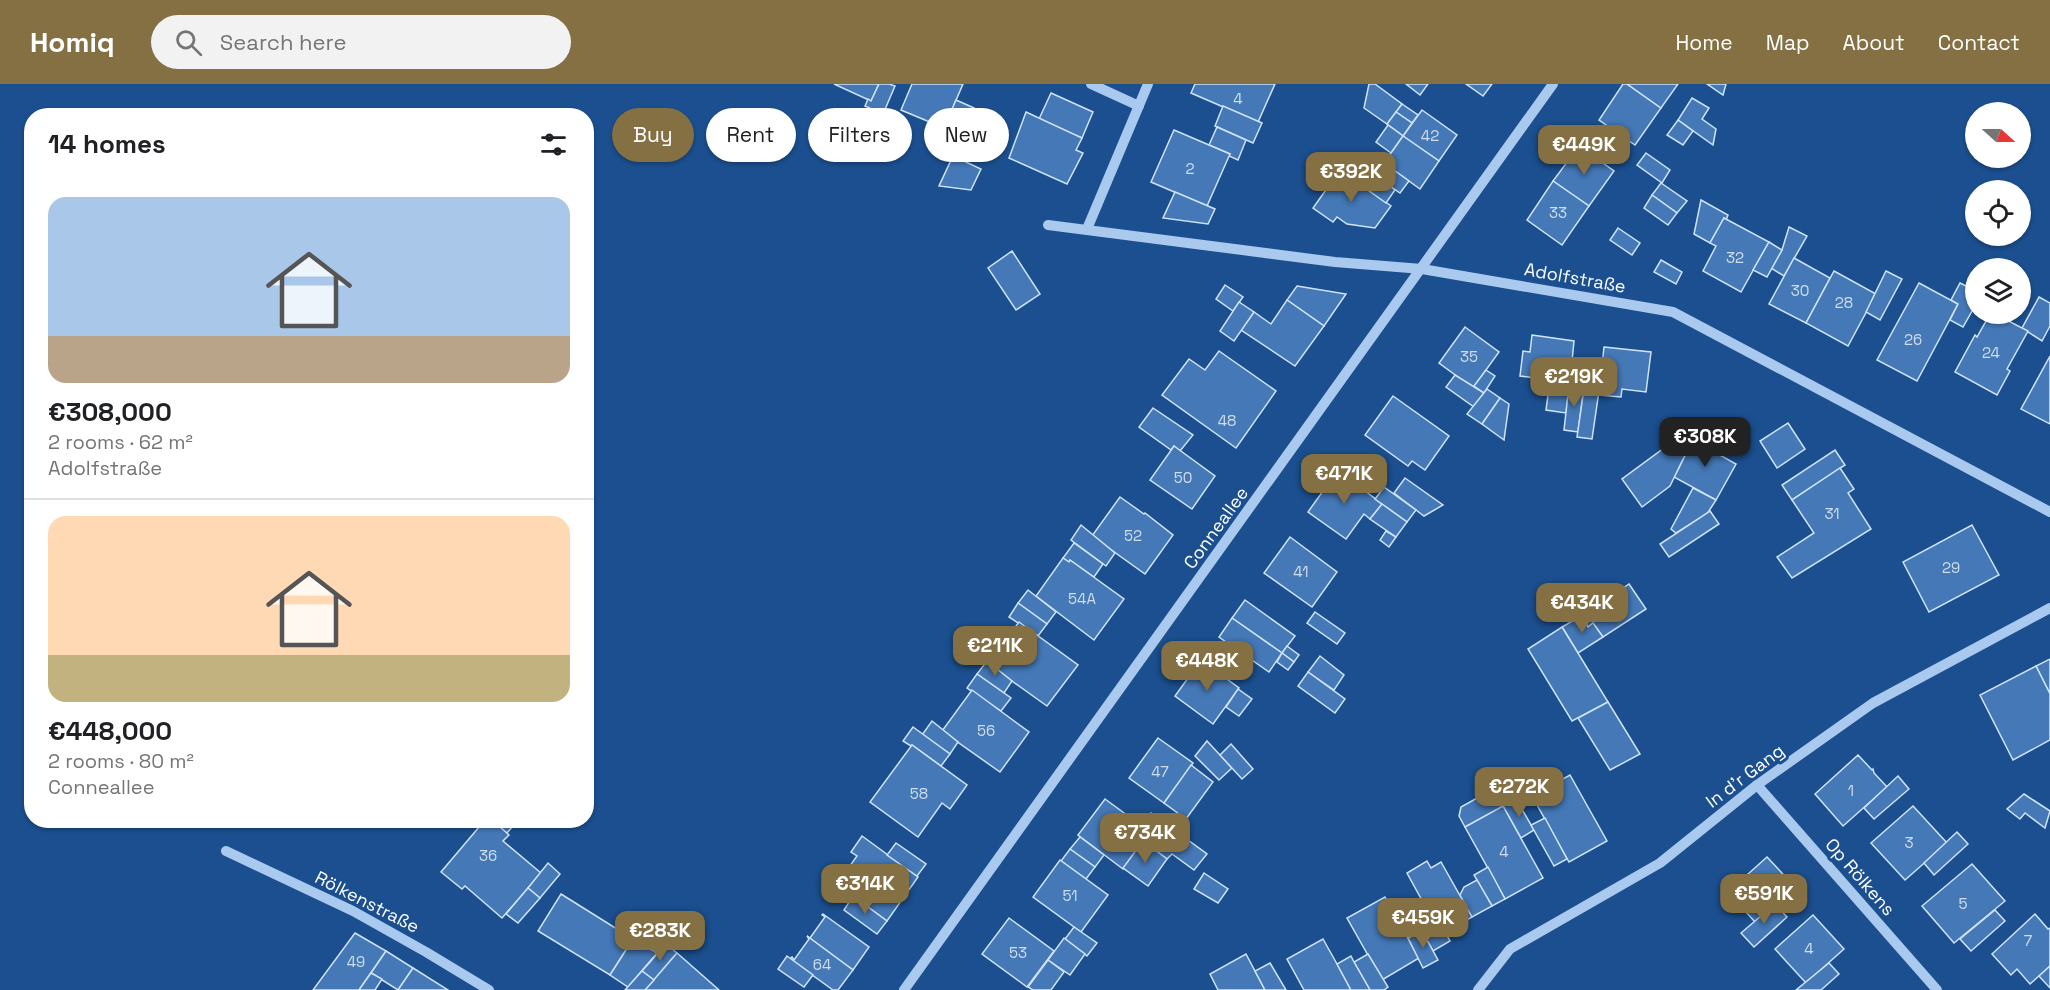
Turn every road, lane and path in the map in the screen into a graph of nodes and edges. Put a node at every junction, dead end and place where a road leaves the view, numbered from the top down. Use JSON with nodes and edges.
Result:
{"nodes":[{"id":1,"x":1091,"y":84,"type":"edge"},
{"id":2,"x":1149,"y":84,"type":"edge"},
{"id":3,"x":1553,"y":84,"type":"edge"},
{"id":4,"x":1138,"y":106,"type":"junction"},
{"id":5,"x":1048,"y":225,"type":"dead end"},
{"id":6,"x":1087,"y":230,"type":"junction"},
{"id":7,"x":1422,"y":269,"type":"junction"},
{"id":8,"x":2050,"y":512,"type":"edge"},
{"id":9,"x":2050,"y":608,"type":"edge"},
{"id":10,"x":1757,"y":785,"type":"junction"},
{"id":11,"x":226,"y":851,"type":"dead end"},
{"id":12,"x":489,"y":990,"type":"edge"},
{"id":13,"x":904,"y":990,"type":"edge"},
{"id":14,"x":1478,"y":990,"type":"edge"},
{"id":15,"x":1937,"y":990,"type":"edge"}],
"edges":[{"from":1,"to":4,"type":"street"},
{"from":2,"to":4,"type":"street"},
{"from":3,"to":7,"type":"street","name":"Conneallee"},
{"from":4,"to":6,"type":"street"},
{"from":5,"to":6,"type":"street","name":"Adolfstraße"},
{"from":6,"to":7,"type":"street","name":"Adolfstraße"},
{"from":7,"to":8,"type":"street","name":"Adolfstraße"},
{"from":7,"to":13,"type":"street","name":"Conneallee"},
{"from":9,"to":10,"type":"street","name":"In d'r Gang"},
{"from":10,"to":14,"type":"street","name":"In d'r Gang"},
{"from":10,"to":15,"type":"street","name":"Op Rölkens"},
{"from":11,"to":12,"type":"street","name":"Rölkenstraße"}]}
